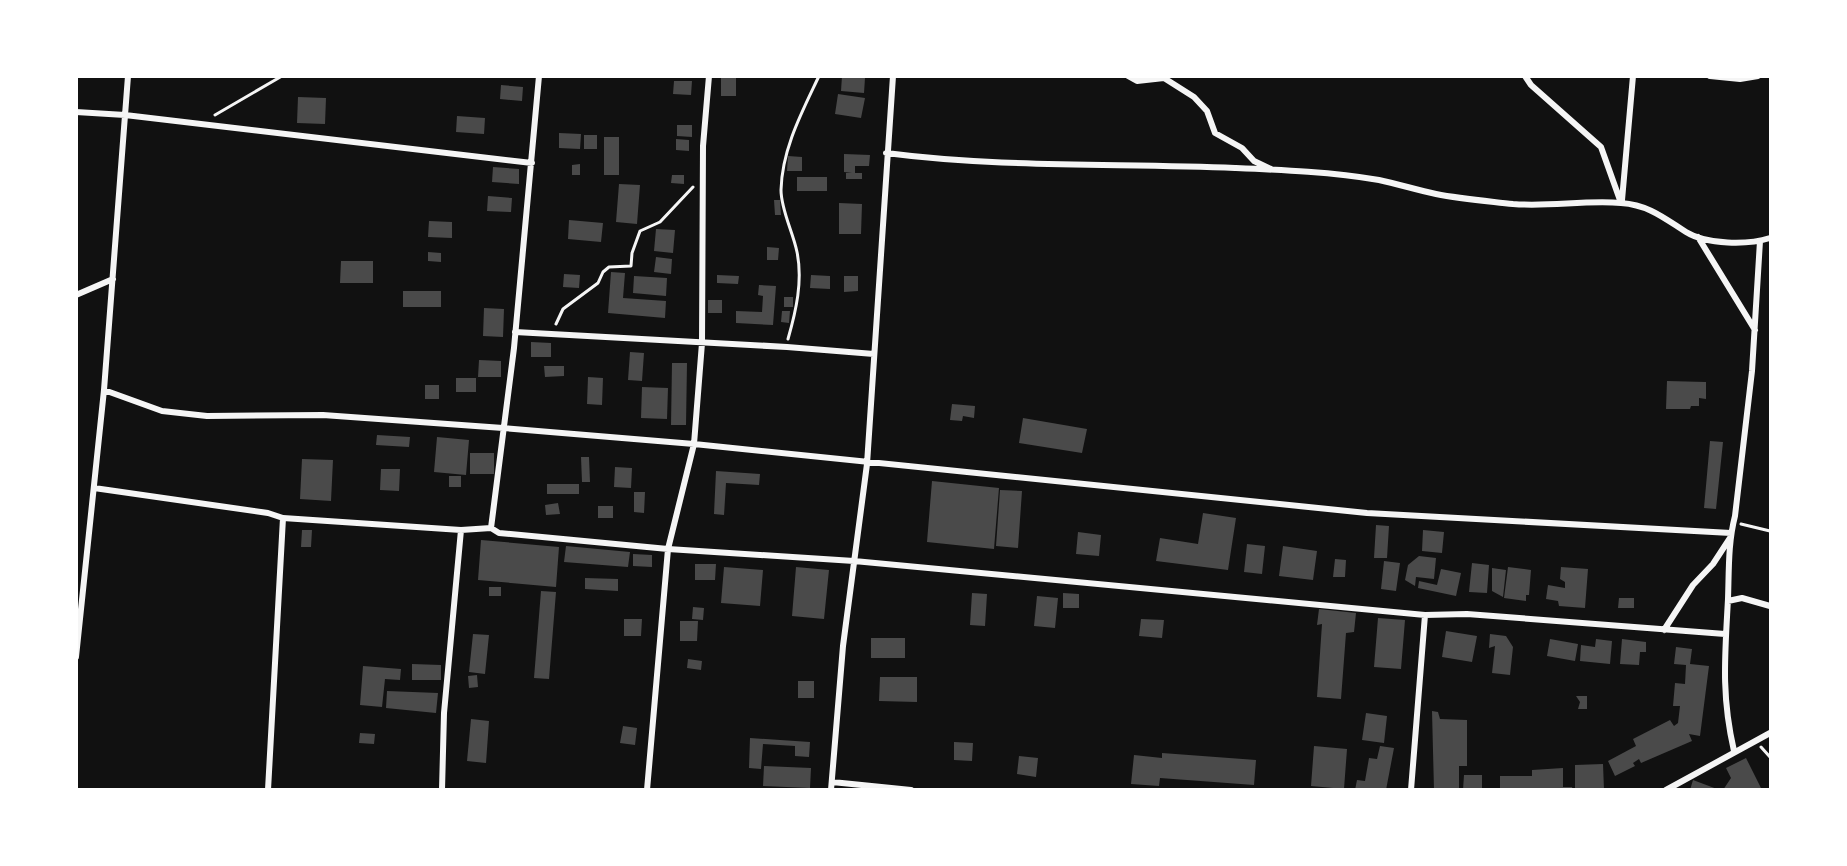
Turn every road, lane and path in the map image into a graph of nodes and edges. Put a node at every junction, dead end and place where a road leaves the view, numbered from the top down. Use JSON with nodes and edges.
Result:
{"nodes":[{"id":1,"x":128,"y":76,"type":"edge"},
{"id":2,"x":282,"y":76,"type":"edge"},
{"id":3,"x":539,"y":76,"type":"edge"},
{"id":4,"x":709,"y":76,"type":"edge"},
{"id":5,"x":819,"y":76,"type":"edge"},
{"id":6,"x":893,"y":76,"type":"edge"},
{"id":7,"x":1128,"y":76,"type":"edge"},
{"id":8,"x":1525,"y":76,"type":"edge"},
{"id":9,"x":1634,"y":76,"type":"edge"},
{"id":10,"x":1710,"y":76,"type":"edge"},
{"id":11,"x":1758,"y":76,"type":"edge"},
{"id":12,"x":76,"y":112,"type":"edge"},
{"id":13,"x":125,"y":115,"type":"junction"},
{"id":14,"x":198,"y":124,"type":"junction"},
{"id":15,"x":886,"y":153,"type":"junction"},
{"id":16,"x":532,"y":163,"type":"junction"},
{"id":17,"x":1274,"y":170,"type":"junction"},
{"id":18,"x":697,"y":185,"type":"dead end"},
{"id":19,"x":1621,"y":203,"type":"junction"},
{"id":20,"x":1698,"y":237,"type":"junction"},
{"id":21,"x":1770,"y":238,"type":"edge"},
{"id":22,"x":1760,"y":241,"type":"junction"},
{"id":23,"x":113,"y":279,"type":"junction"},
{"id":24,"x":76,"y":295,"type":"edge"},
{"id":25,"x":1755,"y":331,"type":"junction"},
{"id":26,"x":515,"y":332,"type":"junction"},
{"id":27,"x":554,"y":335,"type":"junction"},
{"id":28,"x":702,"y":343,"type":"junction"},
{"id":29,"x":787,"y":347,"type":"junction"},
{"id":30,"x":874,"y":354,"type":"junction"},
{"id":31,"x":104,"y":390,"type":"junction"},
{"id":32,"x":503,"y":428,"type":"junction"},
{"id":33,"x":694,"y":444,"type":"junction"},
{"id":34,"x":867,"y":464,"type":"junction"},
{"id":35,"x":94,"y":488,"type":"junction"},
{"id":36,"x":283,"y":518,"type":"junction"},
{"id":37,"x":1734,"y":522,"type":"junction"},
{"id":38,"x":491,"y":528,"type":"junction"},
{"id":39,"x":461,"y":530,"type":"junction"},
{"id":40,"x":1770,"y":531,"type":"edge"},
{"id":41,"x":1731,"y":535,"type":"junction"},
{"id":42,"x":668,"y":549,"type":"junction"},
{"id":43,"x":854,"y":561,"type":"junction"},
{"id":44,"x":1728,"y":601,"type":"junction"},
{"id":45,"x":1770,"y":606,"type":"edge"},
{"id":46,"x":1425,"y":615,"type":"junction"},
{"id":47,"x":1664,"y":630,"type":"junction"},
{"id":48,"x":1725,"y":634,"type":"junction"},
{"id":49,"x":76,"y":657,"type":"edge"},
{"id":50,"x":1770,"y":733,"type":"edge"},
{"id":51,"x":1734,"y":751,"type":"junction"},
{"id":52,"x":831,"y":786,"type":"edge"},
{"id":53,"x":268,"y":789,"type":"edge"},
{"id":54,"x":442,"y":789,"type":"edge"},
{"id":55,"x":647,"y":789,"type":"edge"},
{"id":56,"x":911,"y":789,"type":"edge"},
{"id":57,"x":1411,"y":789,"type":"edge"},
{"id":58,"x":1666,"y":789,"type":"edge"}],
"edges":[{"from":1,"to":13,"type":"street"},
{"from":2,"to":14,"type":"path"},
{"from":3,"to":16,"type":"street"},
{"from":4,"to":28,"type":"street"},
{"from":5,"to":29,"type":"path"},
{"from":6,"to":15,"type":"street"},
{"from":7,"to":17,"type":"street"},
{"from":8,"to":19,"type":"street"},
{"from":9,"to":19,"type":"street"},
{"from":10,"to":11,"type":"street"},
{"from":12,"to":13,"type":"street"},
{"from":13,"to":14,"type":"street"},
{"from":13,"to":23,"type":"street"},
{"from":14,"to":16,"type":"street"},
{"from":15,"to":17,"type":"street"},
{"from":15,"to":30,"type":"street"},
{"from":16,"to":26,"type":"street"},
{"from":17,"to":19,"type":"street"},
{"from":18,"to":27,"type":"path"},
{"from":19,"to":20,"type":"street"},
{"from":20,"to":22,"type":"street"},
{"from":20,"to":25,"type":"street"},
{"from":21,"to":22,"type":"street"},
{"from":22,"to":25,"type":"street"},
{"from":23,"to":24,"type":"street"},
{"from":23,"to":31,"type":"street"},
{"from":25,"to":37,"type":"street"},
{"from":26,"to":27,"type":"street"},
{"from":26,"to":32,"type":"street"},
{"from":27,"to":28,"type":"street"},
{"from":28,"to":29,"type":"street"},
{"from":28,"to":33,"type":"street"},
{"from":29,"to":30,"type":"street"},
{"from":30,"to":34,"type":"street"},
{"from":31,"to":32,"type":"street"},
{"from":31,"to":35,"type":"street"},
{"from":32,"to":33,"type":"street"},
{"from":32,"to":38,"type":"street"},
{"from":33,"to":34,"type":"street"},
{"from":33,"to":42,"type":"street"},
{"from":34,"to":41,"type":"street"},
{"from":34,"to":43,"type":"street"},
{"from":35,"to":36,"type":"street"},
{"from":35,"to":49,"type":"street"},
{"from":36,"to":39,"type":"street"},
{"from":36,"to":53,"type":"street"},
{"from":37,"to":40,"type":"path"},
{"from":37,"to":41,"type":"street"},
{"from":38,"to":39,"type":"street"},
{"from":38,"to":42,"type":"street"},
{"from":39,"to":54,"type":"street"},
{"from":41,"to":44,"type":"street"},
{"from":41,"to":47,"type":"street"},
{"from":42,"to":43,"type":"street"},
{"from":42,"to":55,"type":"street"},
{"from":43,"to":46,"type":"street"},
{"from":43,"to":52,"type":"street"},
{"from":44,"to":45,"type":"street"},
{"from":44,"to":48,"type":"street"},
{"from":46,"to":47,"type":"street"},
{"from":46,"to":57,"type":"street"},
{"from":47,"to":48,"type":"street"},
{"from":48,"to":51,"type":"street"},
{"from":50,"to":51,"type":"street"},
{"from":51,"to":58,"type":"street"},
{"from":52,"to":56,"type":"street"}]}
